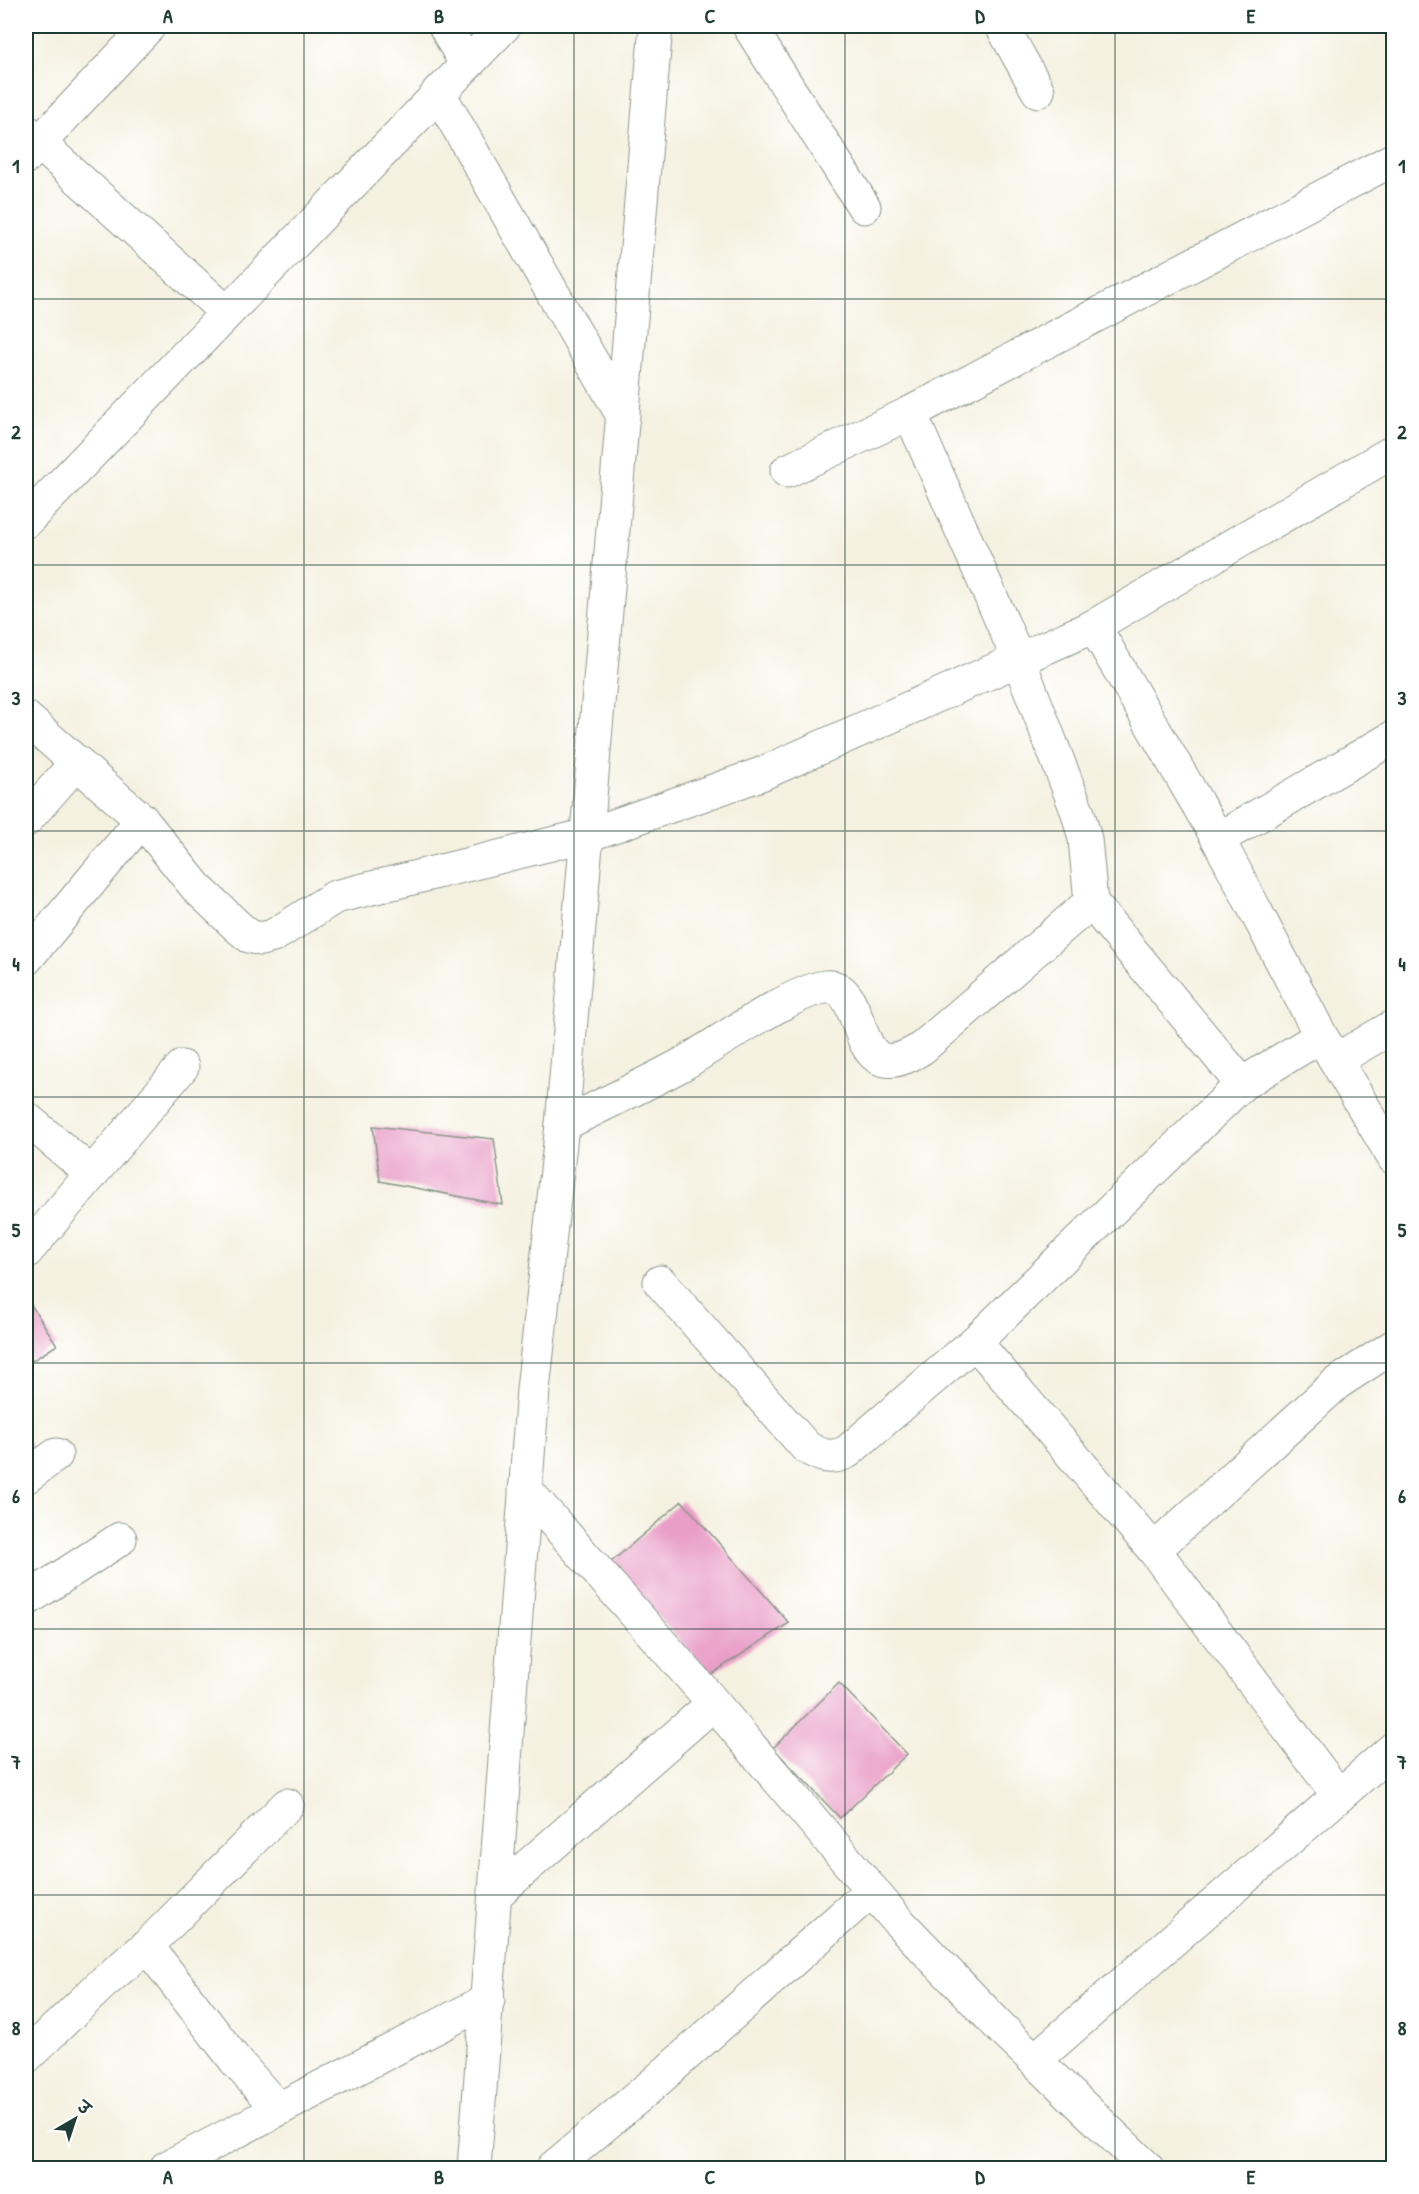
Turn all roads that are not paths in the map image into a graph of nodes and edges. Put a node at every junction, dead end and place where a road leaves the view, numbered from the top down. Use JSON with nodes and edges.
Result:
{"nodes":[{"id":1,"x":149,"y":26,"type":"edge"},
{"id":2,"x":445,"y":26,"type":"edge"},
{"id":3,"x":504,"y":26,"type":"edge"},
{"id":4,"x":656,"y":26,"type":"edge"},
{"id":5,"x":749,"y":26,"type":"edge"},
{"id":6,"x":1002,"y":26,"type":"edge"},
{"id":7,"x":466,"y":64,"type":"junction"},
{"id":8,"x":1038,"y":91,"type":"dead end"},
{"id":9,"x":438,"y":92,"type":"junction"},
{"id":10,"x":30,"y":144,"type":"edge"},
{"id":11,"x":1394,"y":159,"type":"edge"},
{"id":12,"x":864,"y":207,"type":"dead end"},
{"id":13,"x":226,"y":312,"type":"junction"},
{"id":14,"x":910,"y":413,"type":"junction"},
{"id":15,"x":623,"y":416,"type":"junction"},
{"id":16,"x":1394,"y":451,"type":"edge"},
{"id":17,"x":787,"y":471,"type":"dead end"},
{"id":18,"x":26,"y":521,"type":"edge"},
{"id":19,"x":1094,"y":626,"type":"junction"},
{"id":20,"x":1018,"y":658,"type":"junction"},
{"id":21,"x":26,"y":718,"type":"edge"},
{"id":22,"x":1394,"y":737,"type":"edge"},
{"id":23,"x":78,"y":762,"type":"junction"},
{"id":24,"x":26,"y":820,"type":"edge"},
{"id":25,"x":142,"y":820,"type":"junction"},
{"id":26,"x":588,"y":835,"type":"junction"},
{"id":27,"x":1218,"y":839,"type":"junction"},
{"id":28,"x":1091,"y":902,"type":"junction"},
{"id":29,"x":26,"y":959,"type":"edge"},
{"id":30,"x":1394,"y":1026,"type":"edge"},
{"id":31,"x":1328,"y":1048,"type":"junction"},
{"id":32,"x":182,"y":1067,"type":"dead end"},
{"id":33,"x":1242,"y":1084,"type":"junction"},
{"id":34,"x":26,"y":1118,"type":"edge"},
{"id":35,"x":562,"y":1125,"type":"junction"},
{"id":36,"x":1394,"y":1158,"type":"edge"},
{"id":37,"x":92,"y":1174,"type":"junction"},
{"id":38,"x":26,"y":1252,"type":"edge"},
{"id":39,"x":660,"y":1282,"type":"dead end"},
{"id":40,"x":975,"y":1342,"type":"junction"},
{"id":41,"x":1394,"y":1347,"type":"edge"},
{"id":42,"x":56,"y":1455,"type":"dead end"},
{"id":43,"x":26,"y":1477,"type":"edge"},
{"id":44,"x":525,"y":1489,"type":"junction"},
{"id":45,"x":120,"y":1539,"type":"dead end"},
{"id":46,"x":1154,"y":1550,"type":"junction"},
{"id":47,"x":26,"y":1600,"type":"edge"},
{"id":48,"x":713,"y":1704,"type":"junction"},
{"id":49,"x":1394,"y":1748,"type":"edge"},
{"id":50,"x":1339,"y":1796,"type":"junction"},
{"id":51,"x":287,"y":1805,"type":"dead end"},
{"id":52,"x":872,"y":1890,"type":"junction"},
{"id":53,"x":497,"y":1893,"type":"junction"},
{"id":54,"x":147,"y":1946,"type":"junction"},
{"id":55,"x":488,"y":2000,"type":"junction"},
{"id":56,"x":26,"y":2057,"type":"edge"},
{"id":57,"x":1036,"y":2059,"type":"junction"},
{"id":58,"x":278,"y":2109,"type":"junction"},
{"id":59,"x":166,"y":2169,"type":"edge"},
{"id":60,"x":474,"y":2169,"type":"edge"},
{"id":61,"x":553,"y":2169,"type":"edge"},
{"id":62,"x":1147,"y":2169,"type":"edge"}],
"edges":[{"from":1,"to":10,"type":"street"},
{"from":2,"to":7,"type":"street"},
{"from":3,"to":7,"type":"street"},
{"from":4,"to":15,"type":"street"},
{"from":5,"to":12,"type":"street"},
{"from":6,"to":8,"type":"street"},
{"from":7,"to":9,"type":"street"},
{"from":9,"to":13,"type":"street"},
{"from":9,"to":15,"type":"street"},
{"from":10,"to":13,"type":"street"},
{"from":11,"to":14,"type":"street"},
{"from":13,"to":18,"type":"street"},
{"from":14,"to":17,"type":"street"},
{"from":14,"to":20,"type":"street"},
{"from":15,"to":26,"type":"street"},
{"from":16,"to":19,"type":"street"},
{"from":19,"to":20,"type":"street"},
{"from":19,"to":27,"type":"street"},
{"from":20,"to":26,"type":"street"},
{"from":20,"to":28,"type":"street"},
{"from":21,"to":23,"type":"street"},
{"from":22,"to":27,"type":"street"},
{"from":23,"to":24,"type":"street"},
{"from":23,"to":25,"type":"street"},
{"from":25,"to":26,"type":"street"},
{"from":25,"to":29,"type":"street"},
{"from":26,"to":35,"type":"street"},
{"from":27,"to":31,"type":"street"},
{"from":28,"to":33,"type":"street"},
{"from":28,"to":35,"type":"street"},
{"from":30,"to":31,"type":"street"},
{"from":31,"to":33,"type":"street"},
{"from":31,"to":36,"type":"street"},
{"from":32,"to":37,"type":"street"},
{"from":33,"to":40,"type":"street"},
{"from":34,"to":37,"type":"street"},
{"from":35,"to":44,"type":"street"},
{"from":37,"to":38,"type":"street"},
{"from":39,"to":40,"type":"street"},
{"from":40,"to":46,"type":"street"},
{"from":41,"to":46,"type":"street"},
{"from":42,"to":43,"type":"street"},
{"from":44,"to":48,"type":"street"},
{"from":44,"to":53,"type":"street"},
{"from":45,"to":47,"type":"street"},
{"from":46,"to":50,"type":"street"},
{"from":48,"to":52,"type":"street"},
{"from":48,"to":53,"type":"street"},
{"from":49,"to":50,"type":"street"},
{"from":50,"to":57,"type":"street"},
{"from":51,"to":54,"type":"street"},
{"from":52,"to":57,"type":"street"},
{"from":52,"to":61,"type":"street"},
{"from":53,"to":55,"type":"street"},
{"from":54,"to":56,"type":"street"},
{"from":54,"to":58,"type":"street"},
{"from":55,"to":58,"type":"street"},
{"from":55,"to":60,"type":"street"},
{"from":57,"to":62,"type":"street"},
{"from":58,"to":59,"type":"street"}]}
